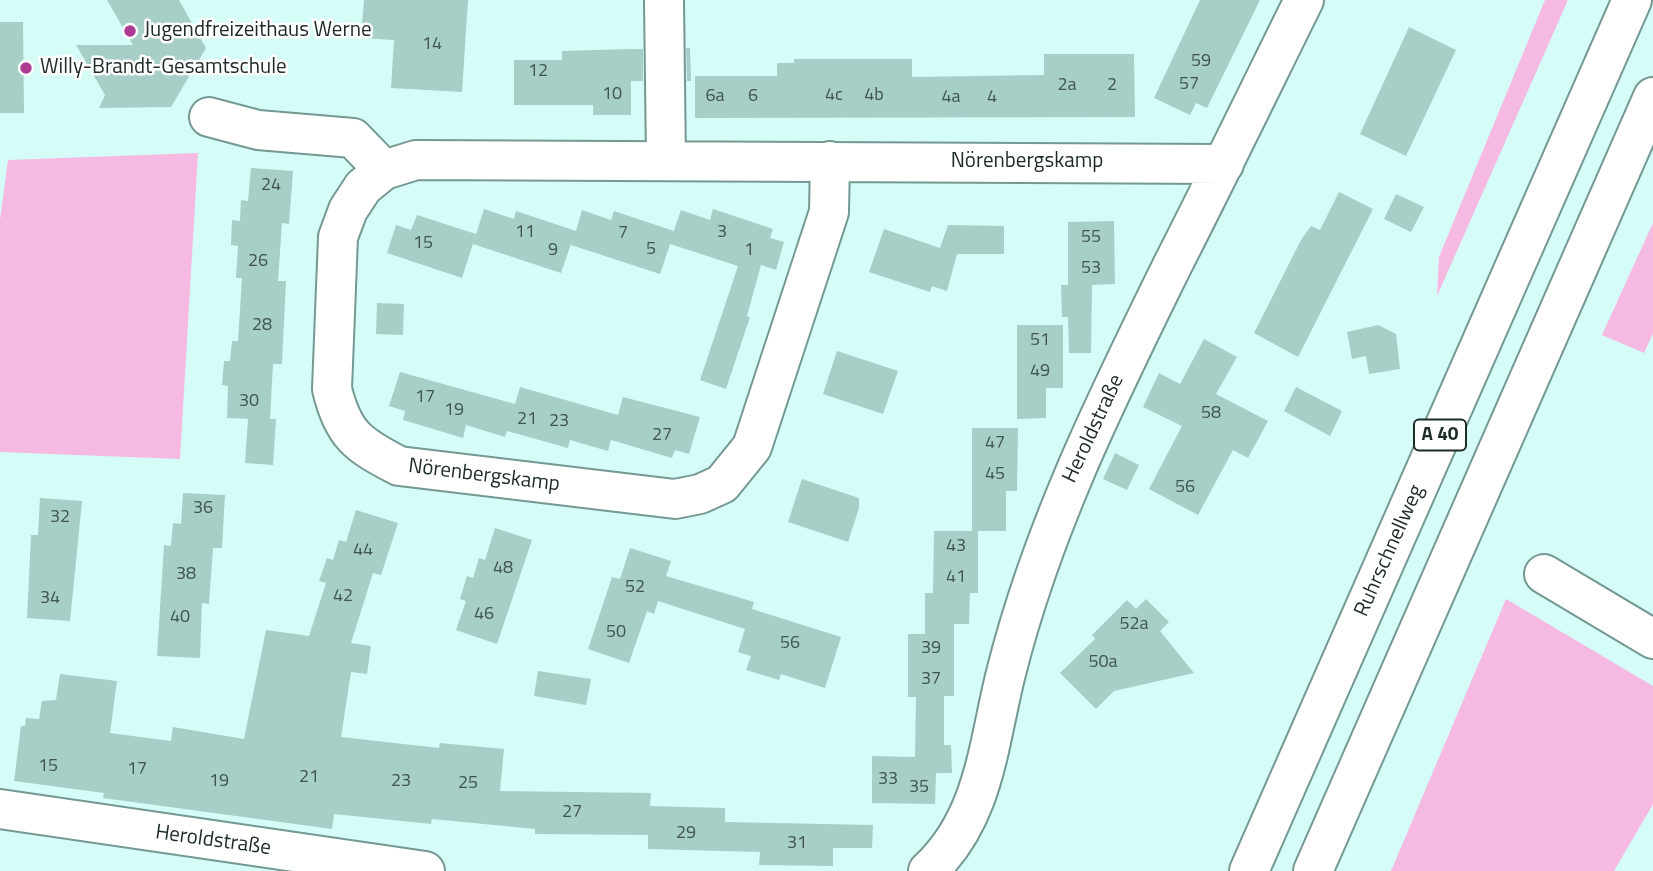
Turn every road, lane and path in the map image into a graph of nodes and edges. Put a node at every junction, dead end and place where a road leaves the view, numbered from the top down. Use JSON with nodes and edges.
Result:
{"nodes":[{"id":1,"x":664,"y":0,"type":"edge"},
{"id":2,"x":1304,"y":0,"type":"edge"},
{"id":3,"x":1632,"y":0,"type":"edge"},
{"id":4,"x":1653,"y":97,"type":"edge"},
{"id":5,"x":209,"y":117,"type":"dead end"},
{"id":6,"x":666,"y":161,"type":"junction"},
{"id":7,"x":830,"y":161,"type":"junction"},
{"id":8,"x":1224,"y":164,"type":"junction"},
{"id":9,"x":384,"y":170,"type":"junction"},
{"id":10,"x":1544,"y":575,"type":"dead end"},
{"id":11,"x":1653,"y":639,"type":"edge"},
{"id":12,"x":0,"y":809,"type":"edge"},
{"id":13,"x":425,"y":871,"type":"edge"},
{"id":14,"x":928,"y":871,"type":"edge"},
{"id":15,"x":1249,"y":871,"type":"edge"},
{"id":16,"x":1313,"y":871,"type":"edge"}],
"edges":[{"from":1,"to":6,"type":"main road"},
{"from":2,"to":8,"type":"main road","name":"Heroldstraße"},
{"from":3,"to":15,"type":"main road","name":"Ruhrschnellweg","number":"A 40"},
{"from":4,"to":16,"type":"main road","number":"A 40"},
{"from":5,"to":9,"type":"main road"},
{"from":6,"to":7,"type":"main road","name":"Nörenbergskamp"},
{"from":6,"to":9,"type":"main road","name":"Nörenbergskamp"},
{"from":7,"to":8,"type":"main road","name":"Nörenbergskamp"},
{"from":7,"to":9,"type":"main road","name":"Nörenbergskamp"},
{"from":8,"to":14,"type":"main road","name":"Heroldstraße"},
{"from":10,"to":11,"type":"main road"},
{"from":12,"to":13,"type":"main road","name":"Heroldstraße"}]}
